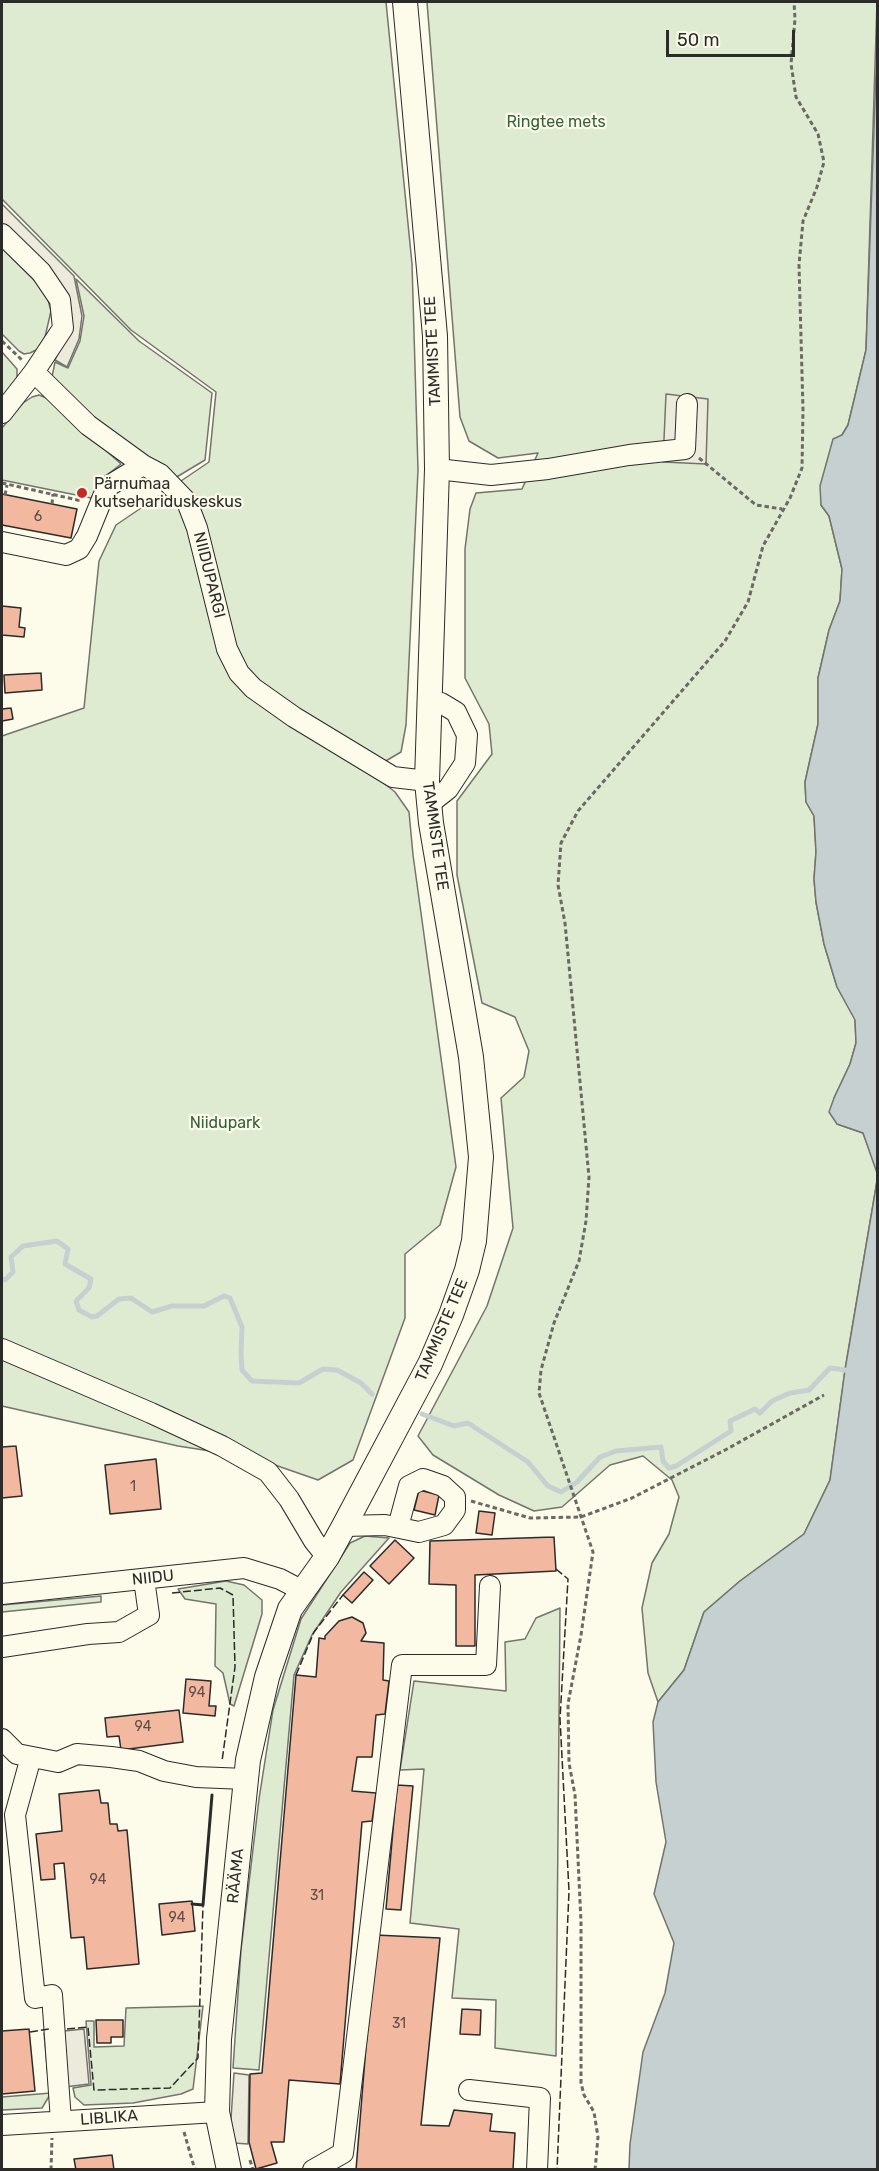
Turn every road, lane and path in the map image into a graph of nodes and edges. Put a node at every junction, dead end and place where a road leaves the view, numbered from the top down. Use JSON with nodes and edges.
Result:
{"nodes":[{"id":1,"x":405,"y":2,"type":"edge"},
{"id":2,"x":794,"y":2,"type":"edge"},
{"id":3,"x":2,"y":234,"type":"edge"},
{"id":4,"x":2,"y":340,"type":"edge"},
{"id":5,"x":34,"y":372,"type":"junction"},
{"id":6,"x":687,"y":404,"type":"dead end"},
{"id":7,"x":2,"y":413,"type":"edge"},
{"id":8,"x":685,"y":449,"type":"junction"},
{"id":9,"x":143,"y":465,"type":"junction"},
{"id":10,"x":437,"y":469,"type":"junction"},
{"id":11,"x":2,"y":483,"type":"edge"},
{"id":12,"x":7,"y":485,"type":"junction"},
{"id":13,"x":53,"y":494,"type":"junction"},
{"id":14,"x":5,"y":495,"type":"dead end"},
{"id":15,"x":52,"y":504,"type":"dead end"},
{"id":16,"x":100,"y":504,"type":"junction"},
{"id":17,"x":782,"y":509,"type":"junction"},
{"id":18,"x":2,"y":542,"type":"edge"},
{"id":19,"x":429,"y":705,"type":"junction"},
{"id":20,"x":428,"y":793,"type":"junction"},
{"id":21,"x":2,"y":1349,"type":"edge"},
{"id":22,"x":824,"y":1395,"type":"dead end"},
{"id":23,"x":455,"y":1497,"type":"junction"},
{"id":24,"x":581,"y":1517,"type":"junction"},
{"id":25,"x":344,"y":1526,"type":"junction"},
{"id":26,"x":398,"y":1527,"type":"junction"},
{"id":27,"x":327,"y":1557,"type":"junction"},
{"id":28,"x":144,"y":1579,"type":"junction"},
{"id":29,"x":490,"y":1586,"type":"dead end"},
{"id":30,"x":302,"y":1590,"type":"junction"},
{"id":31,"x":2,"y":1594,"type":"edge"},
{"id":32,"x":2,"y":1647,"type":"edge"},
{"id":33,"x":2,"y":1739,"type":"edge"},
{"id":34,"x":31,"y":1757,"type":"junction"},
{"id":35,"x":246,"y":1779,"type":"junction"},
{"id":36,"x":469,"y":2090,"type":"dead end"},
{"id":37,"x":217,"y":2112,"type":"junction"},
{"id":38,"x":178,"y":2113,"type":"junction"},
{"id":39,"x":58,"y":2121,"type":"junction"},
{"id":40,"x":2,"y":2125,"type":"edge"},
{"id":41,"x":238,"y":2163,"type":"edge"},
{"id":42,"x":51,"y":2169,"type":"edge"},
{"id":43,"x":195,"y":2169,"type":"edge"},
{"id":44,"x":253,"y":2169,"type":"edge"},
{"id":45,"x":313,"y":2169,"type":"edge"},
{"id":46,"x":537,"y":2169,"type":"edge"},
{"id":47,"x":595,"y":2169,"type":"edge"}],
"edges":[{"from":1,"to":10,"type":"main road","name":"TAMMISTE TEE"},
{"from":2,"to":17,"type":"path"},
{"from":3,"to":5,"type":"street"},
{"from":4,"to":5,"type":"path"},
{"from":5,"to":7,"type":"street"},
{"from":5,"to":9,"type":"street","name":"NIIDUPARGI"},
{"from":6,"to":8,"type":"street"},
{"from":8,"to":10,"type":"street"},
{"from":8,"to":17,"type":"path"},
{"from":9,"to":16,"type":"street"},
{"from":9,"to":20,"type":"street","name":"NIIDUPARGI"},
{"from":10,"to":19,"type":"main road","name":"TAMMISTE TEE"},
{"from":11,"to":12,"type":"path"},
{"from":12,"to":13,"type":"path"},
{"from":12,"to":14,"type":"path"},
{"from":13,"to":15,"type":"path"},
{"from":13,"to":16,"type":"path"},
{"from":16,"to":18,"type":"street"},
{"from":17,"to":24,"type":"path"},
{"from":19,"to":20,"type":"main road","name":"TAMMISTE TEE"},
{"from":19,"to":20,"type":"street"},
{"from":20,"to":25,"type":"main road","name":"TAMMISTE TEE"},
{"from":21,"to":27,"type":"street"},
{"from":22,"to":24,"type":"path"},
{"from":23,"to":24,"type":"path"},
{"from":23,"to":26,"type":"street"},
{"from":23,"to":26,"type":"street"},
{"from":24,"to":47,"type":"path"},
{"from":25,"to":26,"type":"street"},
{"from":25,"to":27,"type":"main road","name":"TAMMISTE TEE"},
{"from":27,"to":30,"type":"main road","name":"TAMMISTE TEE"},
{"from":28,"to":30,"type":"street","name":"NIIDU"},
{"from":28,"to":31,"type":"street","name":"NIIDU"},
{"from":28,"to":32,"type":"street"},
{"from":29,"to":45,"type":"street"},
{"from":30,"to":35,"type":"main road","name":"RÄÄMA"},
{"from":33,"to":34,"type":"street"},
{"from":34,"to":35,"type":"street"},
{"from":34,"to":39,"type":"street"},
{"from":35,"to":37,"type":"main road","name":"RÄÄMA"},
{"from":36,"to":46,"type":"street"},
{"from":37,"to":38,"type":"street","name":"LIBLIKA"},
{"from":37,"to":41,"type":"main road","name":"RÄÄMA"},
{"from":38,"to":39,"type":"street","name":"LIBLIKA"},
{"from":38,"to":43,"type":"path"},
{"from":39,"to":40,"type":"street","name":"LIBLIKA"},
{"from":39,"to":42,"type":"path"},
{"from":41,"to":44,"type":"path"}]}
